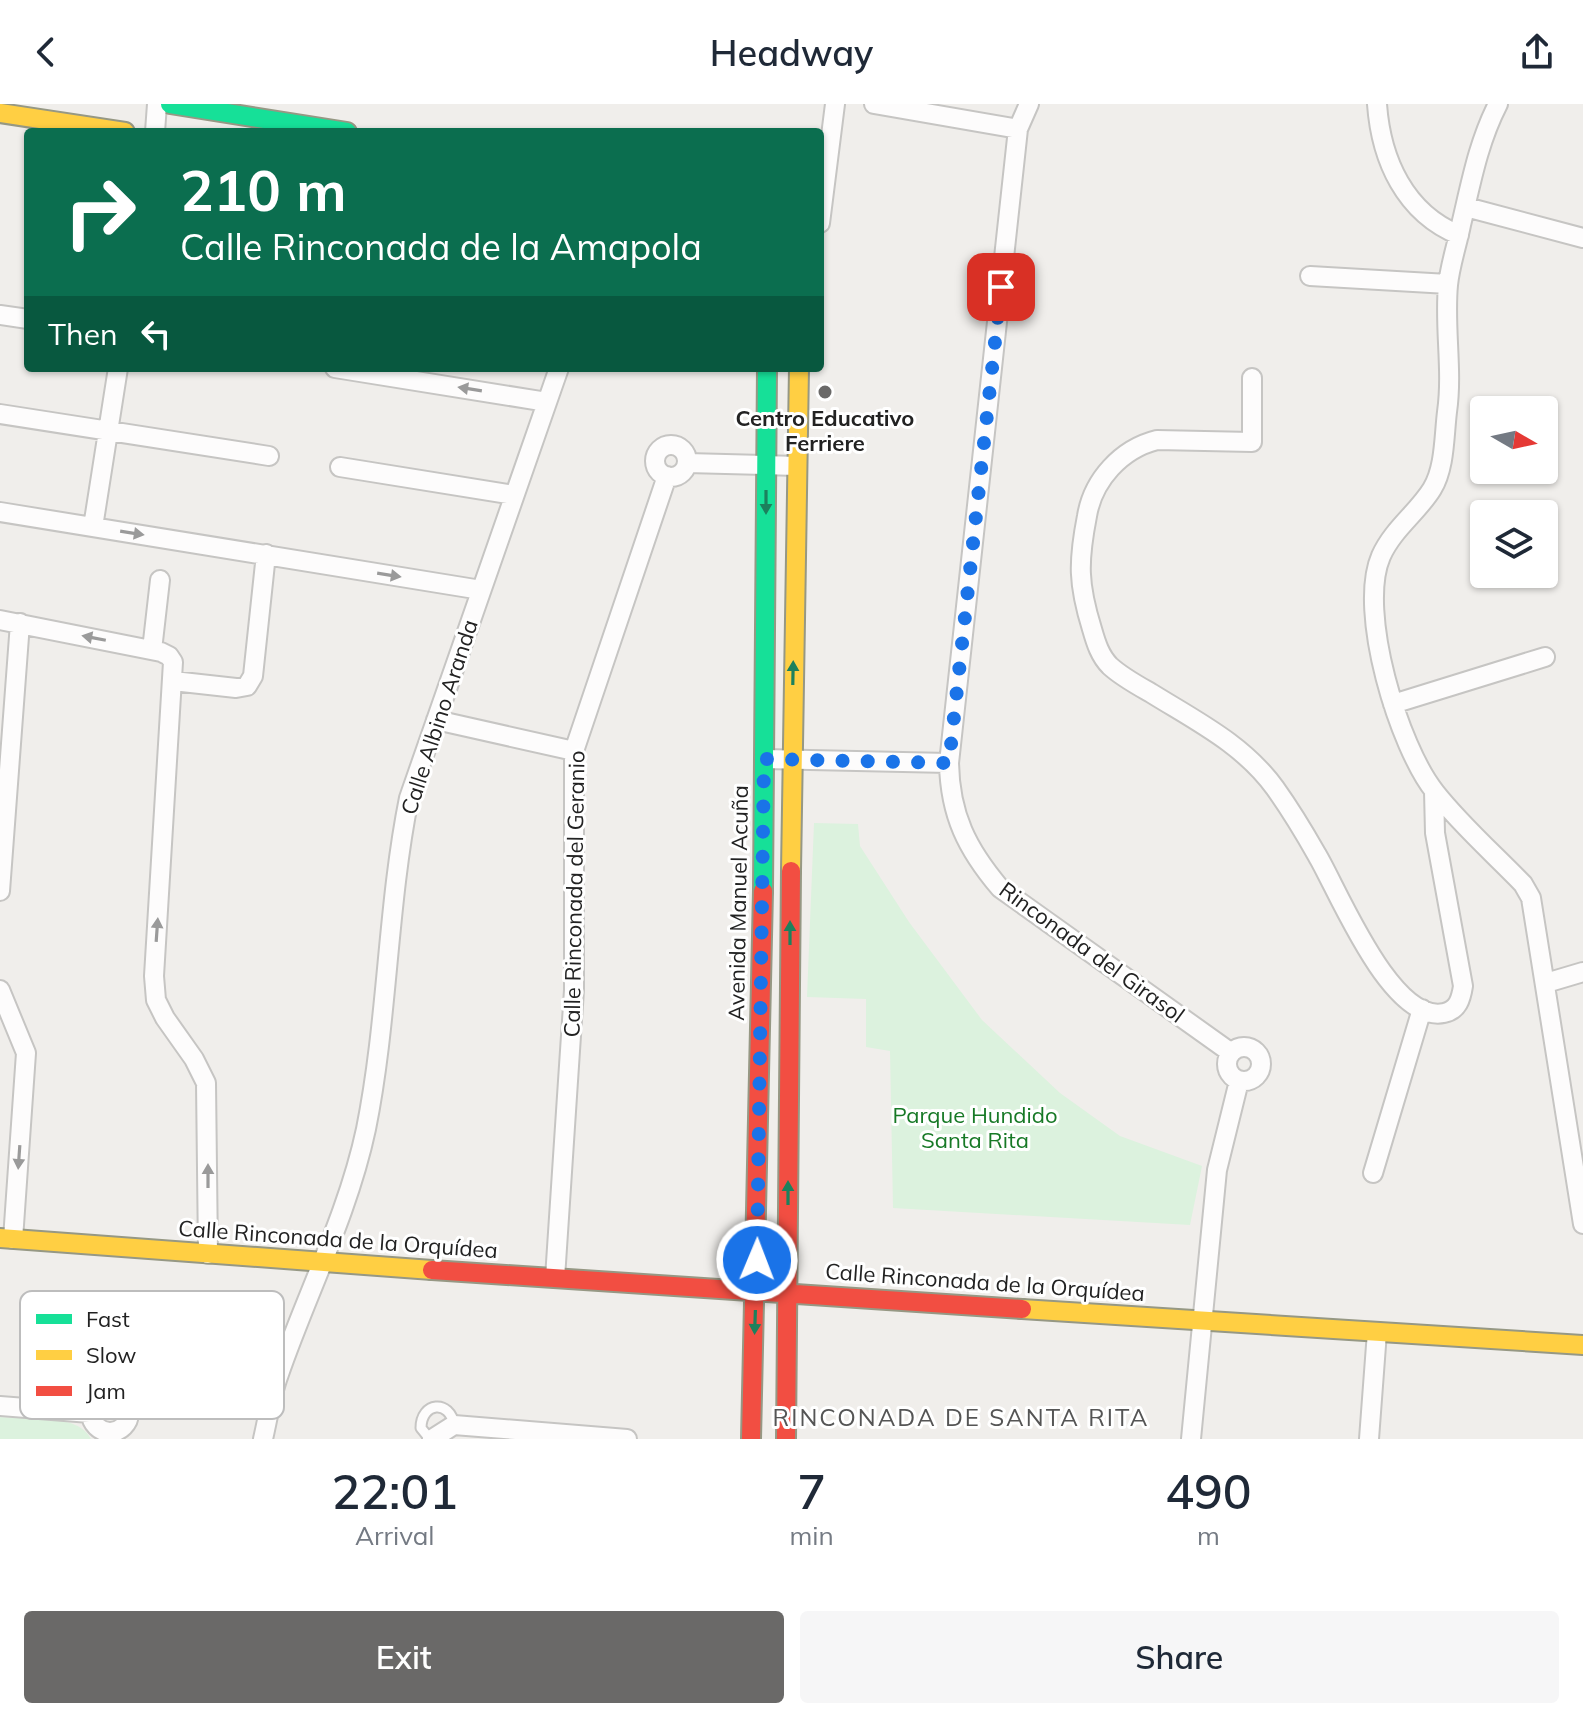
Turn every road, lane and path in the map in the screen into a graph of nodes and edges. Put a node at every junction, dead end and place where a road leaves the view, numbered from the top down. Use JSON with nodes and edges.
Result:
{"nodes":[{"id":1,"x":157,"y":104,"type":"edge"},
{"id":2,"x":170,"y":104,"type":"edge"},
{"id":3,"x":833,"y":104,"type":"edge"},
{"id":4,"x":874,"y":104,"type":"edge"},
{"id":5,"x":1029,"y":104,"type":"edge"},
{"id":6,"x":1377,"y":104,"type":"edge"},
{"id":7,"x":1498,"y":104,"type":"edge"},
{"id":8,"x":0,"y":113,"type":"edge"},
{"id":9,"x":99,"y":128,"type":"edge"},
{"id":10,"x":155,"y":128,"type":"edge"},
{"id":11,"x":322,"y":128,"type":"edge"},
{"id":12,"x":819,"y":128,"type":"edge"},
{"id":13,"x":1018,"y":129,"type":"junction"},
{"id":14,"x":824,"y":186,"type":"edge"},
{"id":15,"x":1466,"y":207,"type":"junction"},
{"id":16,"x":1459,"y":235,"type":"junction"},
{"id":17,"x":1583,"y":238,"type":"edge"},
{"id":18,"x":1310,"y":276,"type":"dead end"},
{"id":19,"x":1448,"y":284,"type":"junction"},
{"id":20,"x":0,"y":315,"type":"edge"},
{"id":21,"x":24,"y":318,"type":"edge"},
{"id":22,"x":117,"y":372,"type":"edge"},
{"id":23,"x":360,"y":372,"type":"edge"},
{"id":24,"x":558,"y":372,"type":"edge"},
{"id":25,"x":767,"y":372,"type":"edge"},
{"id":26,"x":801,"y":372,"type":"edge"},
{"id":27,"x":1252,"y":378,"type":"dead end"},
{"id":28,"x":547,"y":402,"type":"junction"},
{"id":29,"x":0,"y":414,"type":"edge"},
{"id":30,"x":108,"y":431,"type":"junction"},
{"id":31,"x":269,"y":456,"type":"dead end"},
{"id":32,"x":687,"y":463,"type":"junction"},
{"id":33,"x":766,"y":464,"type":"junction"},
{"id":34,"x":797,"y":466,"type":"junction"},
{"id":35,"x":340,"y":467,"type":"dead end"},
{"id":36,"x":667,"y":476,"type":"junction"},
{"id":37,"x":514,"y":495,"type":"junction"},
{"id":38,"x":0,"y":512,"type":"edge"},
{"id":39,"x":93,"y":527,"type":"junction"},
{"id":40,"x":266,"y":554,"type":"junction"},
{"id":41,"x":160,"y":580,"type":"dead end"},
{"id":42,"x":481,"y":590,"type":"junction"},
{"id":43,"x":0,"y":620,"type":"edge"},
{"id":44,"x":20,"y":623,"type":"junction"},
{"id":45,"x":161,"y":653,"type":"junction"},
{"id":46,"x":1545,"y":657,"type":"dead end"},
{"id":47,"x":173,"y":681,"type":"junction"},
{"id":48,"x":1393,"y":704,"type":"junction"},
{"id":49,"x":436,"y":720,"type":"junction"},
{"id":50,"x":574,"y":751,"type":"junction"},
{"id":51,"x":764,"y":759,"type":"junction"},
{"id":52,"x":792,"y":760,"type":"junction"},
{"id":53,"x":949,"y":763,"type":"junction"},
{"id":54,"x":1434,"y":791,"type":"junction"},
{"id":55,"x":0,"y":891,"type":"edge"},
{"id":56,"x":1583,"y":972,"type":"edge"},
{"id":57,"x":1546,"y":983,"type":"junction"},
{"id":58,"x":0,"y":990,"type":"edge"},
{"id":59,"x":1422,"y":1009,"type":"junction"},
{"id":60,"x":1230,"y":1052,"type":"junction"},
{"id":61,"x":1239,"y":1081,"type":"junction"},
{"id":62,"x":1373,"y":1173,"type":"dead end"},
{"id":63,"x":1581,"y":1198,"type":"edge"},
{"id":64,"x":1583,"y":1224,"type":"edge"},
{"id":65,"x":6,"y":1239,"type":"edge"},
{"id":66,"x":208,"y":1254,"type":"junction"},
{"id":67,"x":322,"y":1263,"type":"junction"},
{"id":68,"x":555,"y":1278,"type":"junction"},
{"id":69,"x":757,"y":1291,"type":"junction"},
{"id":70,"x":787,"y":1293,"type":"junction"},
{"id":71,"x":1202,"y":1320,"type":"junction"},
{"id":72,"x":1377,"y":1332,"type":"junction"},
{"id":73,"x":1583,"y":1345,"type":"edge"},
{"id":74,"x":284,"y":1359,"type":"edge"},
{"id":75,"x":0,"y":1406,"type":"edge"},
{"id":76,"x":20,"y":1408,"type":"edge"},
{"id":77,"x":92,"y":1419,"type":"edge"},
{"id":78,"x":128,"y":1419,"type":"edge"},
{"id":79,"x":268,"y":1419,"type":"edge"},
{"id":80,"x":107,"y":1436,"type":"edge"},
{"id":81,"x":263,"y":1439,"type":"edge"},
{"id":82,"x":431,"y":1439,"type":"edge"},
{"id":83,"x":627,"y":1439,"type":"edge"},
{"id":84,"x":751,"y":1439,"type":"edge"},
{"id":85,"x":786,"y":1439,"type":"edge"},
{"id":86,"x":1191,"y":1439,"type":"edge"},
{"id":87,"x":1369,"y":1439,"type":"edge"}],
"edges":[{"from":1,"to":10,"type":"street"},
{"from":2,"to":11,"type":"street"},
{"from":3,"to":12,"type":"street"},
{"from":3,"to":14,"type":"street"},
{"from":4,"to":13,"type":"street"},
{"from":5,"to":13,"type":"street","name":"Rinconada del Girasol"},
{"from":6,"to":16,"type":"street"},
{"from":7,"to":15,"type":"street"},
{"from":8,"to":9,"type":"street"},
{"from":13,"to":53,"type":"street","name":"Rinconada del Girasol"},
{"from":15,"to":16,"type":"street"},
{"from":15,"to":17,"type":"street"},
{"from":16,"to":19,"type":"street"},
{"from":18,"to":19,"type":"street"},
{"from":19,"to":48,"type":"street"},
{"from":20,"to":21,"type":"street"},
{"from":22,"to":30,"type":"street"},
{"from":28,"to":23,"type":"street","one_way":true},
{"from":24,"to":28,"type":"street","name":"Calle Albino Aranda"},
{"from":25,"to":33,"type":"street","name":"Avenida Manuel Acuña"},
{"from":26,"to":34,"type":"street"},
{"from":27,"to":59,"type":"street"},
{"from":28,"to":37,"type":"street","name":"Calle Albino Aranda"},
{"from":29,"to":30,"type":"street"},
{"from":30,"to":31,"type":"street"},
{"from":30,"to":39,"type":"street"},
{"from":32,"to":33,"type":"street"},
{"from":32,"to":36,"type":"street"},
{"from":32,"to":36,"type":"street"},
{"from":33,"to":34,"type":"street"},
{"from":33,"to":51,"type":"street","name":"Avenida Manuel Acuña","one_way":true},
{"from":52,"to":34,"type":"street","one_way":true},
{"from":35,"to":37,"type":"street"},
{"from":36,"to":50,"type":"street","name":"Calle Rinconada del Geranio"},
{"from":37,"to":42,"type":"street","name":"Calle Albino Aranda"},
{"from":38,"to":39,"type":"street"},
{"from":39,"to":40,"type":"street","one_way":true},
{"from":40,"to":42,"type":"street","one_way":true},
{"from":40,"to":47,"type":"street"},
{"from":41,"to":45,"type":"street"},
{"from":42,"to":49,"type":"street","name":"Calle Albino Aranda"},
{"from":43,"to":44,"type":"street"},
{"from":45,"to":44,"type":"street","one_way":true},
{"from":44,"to":55,"type":"street"},
{"from":45,"to":47,"type":"street"},
{"from":46,"to":48,"type":"street"},
{"from":66,"to":47,"type":"street","one_way":true},
{"from":48,"to":54,"type":"street"},
{"from":49,"to":50,"type":"street"},
{"from":49,"to":67,"type":"street","name":"Calle Albino Aranda"},
{"from":50,"to":68,"type":"street","name":"Calle Rinconada del Geranio"},
{"from":51,"to":52,"type":"street"},
{"from":51,"to":69,"type":"street","name":"Avenida Manuel Acuña"},
{"from":52,"to":53,"type":"street"},
{"from":70,"to":52,"type":"street","one_way":true},
{"from":53,"to":60,"type":"street","name":"Rinconada del Girasol"},
{"from":54,"to":57,"type":"street"},
{"from":54,"to":59,"type":"street"},
{"from":56,"to":57,"type":"street"},
{"from":57,"to":63,"type":"street"},
{"from":58,"to":65,"type":"street","one_way":true},
{"from":59,"to":62,"type":"street"},
{"from":60,"to":61,"type":"street"},
{"from":60,"to":61,"type":"street"},
{"from":61,"to":71,"type":"street"},
{"from":63,"to":64,"type":"street"},
{"from":65,"to":66,"type":"street","name":"Calle Rinconada de la Orquídea"},
{"from":66,"to":67,"type":"street","name":"Calle Rinconada de la Orquídea"},
{"from":67,"to":68,"type":"street","name":"Calle Rinconada de la Orquídea"},
{"from":67,"to":74,"type":"street","name":"Calle Albino Aranda"},
{"from":68,"to":69,"type":"street","name":"Calle Rinconada de la Orquídea"},
{"from":69,"to":70,"type":"street","name":"Calle Rinconada de la Orquídea"},
{"from":69,"to":84,"type":"street","name":"Avenida Manuel Acuña","one_way":true},
{"from":70,"to":71,"type":"street","name":"Calle Rinconada de la Orquídea"},
{"from":70,"to":85,"type":"street"},
{"from":71,"to":72,"type":"street","name":"Calle Rinconada de la Orquídea"},
{"from":71,"to":86,"type":"street"},
{"from":72,"to":73,"type":"street","name":"Calle Rinconada de la Orquídea"},
{"from":72,"to":87,"type":"street"},
{"from":75,"to":76,"type":"street"},
{"from":77,"to":80,"type":"street"},
{"from":78,"to":80,"type":"street"},
{"from":79,"to":81,"type":"street","name":"Calle Albino Aranda"},
{"from":82,"to":83,"type":"street"}]}
